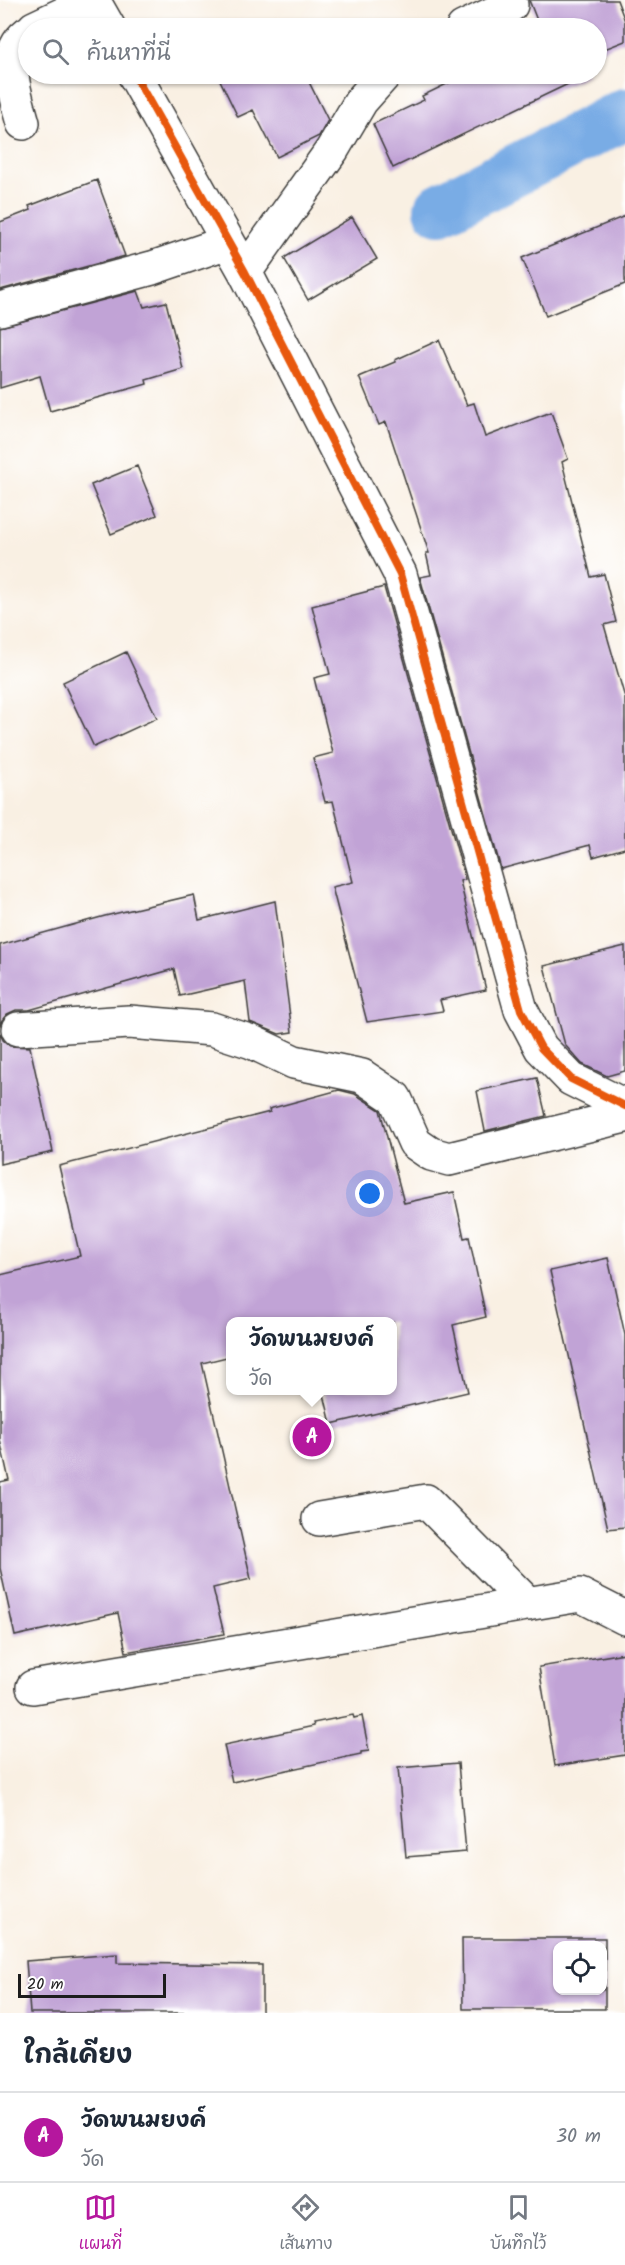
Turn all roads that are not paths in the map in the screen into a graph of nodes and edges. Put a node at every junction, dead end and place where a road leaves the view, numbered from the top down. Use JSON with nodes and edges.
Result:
{"nodes":[{"id":1,"x":93,"y":0,"type":"edge"},
{"id":2,"x":511,"y":5,"type":"dead end"},
{"id":3,"x":55,"y":18,"type":"edge"},
{"id":4,"x":103,"y":18,"type":"edge"},
{"id":5,"x":484,"y":18,"type":"edge"},
{"id":6,"x":18,"y":44,"type":"edge"},
{"id":7,"x":140,"y":84,"type":"edge"},
{"id":8,"x":376,"y":84,"type":"edge"},
{"id":9,"x":23,"y":123,"type":"dead end"},
{"id":10,"x":228,"y":242,"type":"junction"},
{"id":11,"x":245,"y":272,"type":"junction"},
{"id":12,"x":0,"y":309,"type":"edge"},
{"id":13,"x":18,"y":1029,"type":"dead end"},
{"id":14,"x":625,"y":1106,"type":"edge"},
{"id":15,"x":625,"y":1116,"type":"edge"},
{"id":16,"x":319,"y":1519,"type":"dead end"},
{"id":17,"x":528,"y":1605,"type":"junction"},
{"id":18,"x":625,"y":1618,"type":"edge"},
{"id":19,"x":33,"y":1687,"type":"dead end"}],
"edges":[{"from":1,"to":3,"type":"street"},
{"from":1,"to":4,"type":"street"},
{"from":2,"to":5,"type":"street"},
{"from":6,"to":9,"type":"street"},
{"from":7,"to":10,"type":"street"},
{"from":8,"to":11,"type":"street"},
{"from":10,"to":11,"type":"street"},
{"from":10,"to":12,"type":"street"},
{"from":11,"to":14,"type":"street"},
{"from":13,"to":15,"type":"street"},
{"from":16,"to":17,"type":"street"},
{"from":17,"to":18,"type":"street"},
{"from":17,"to":19,"type":"street"}]}
